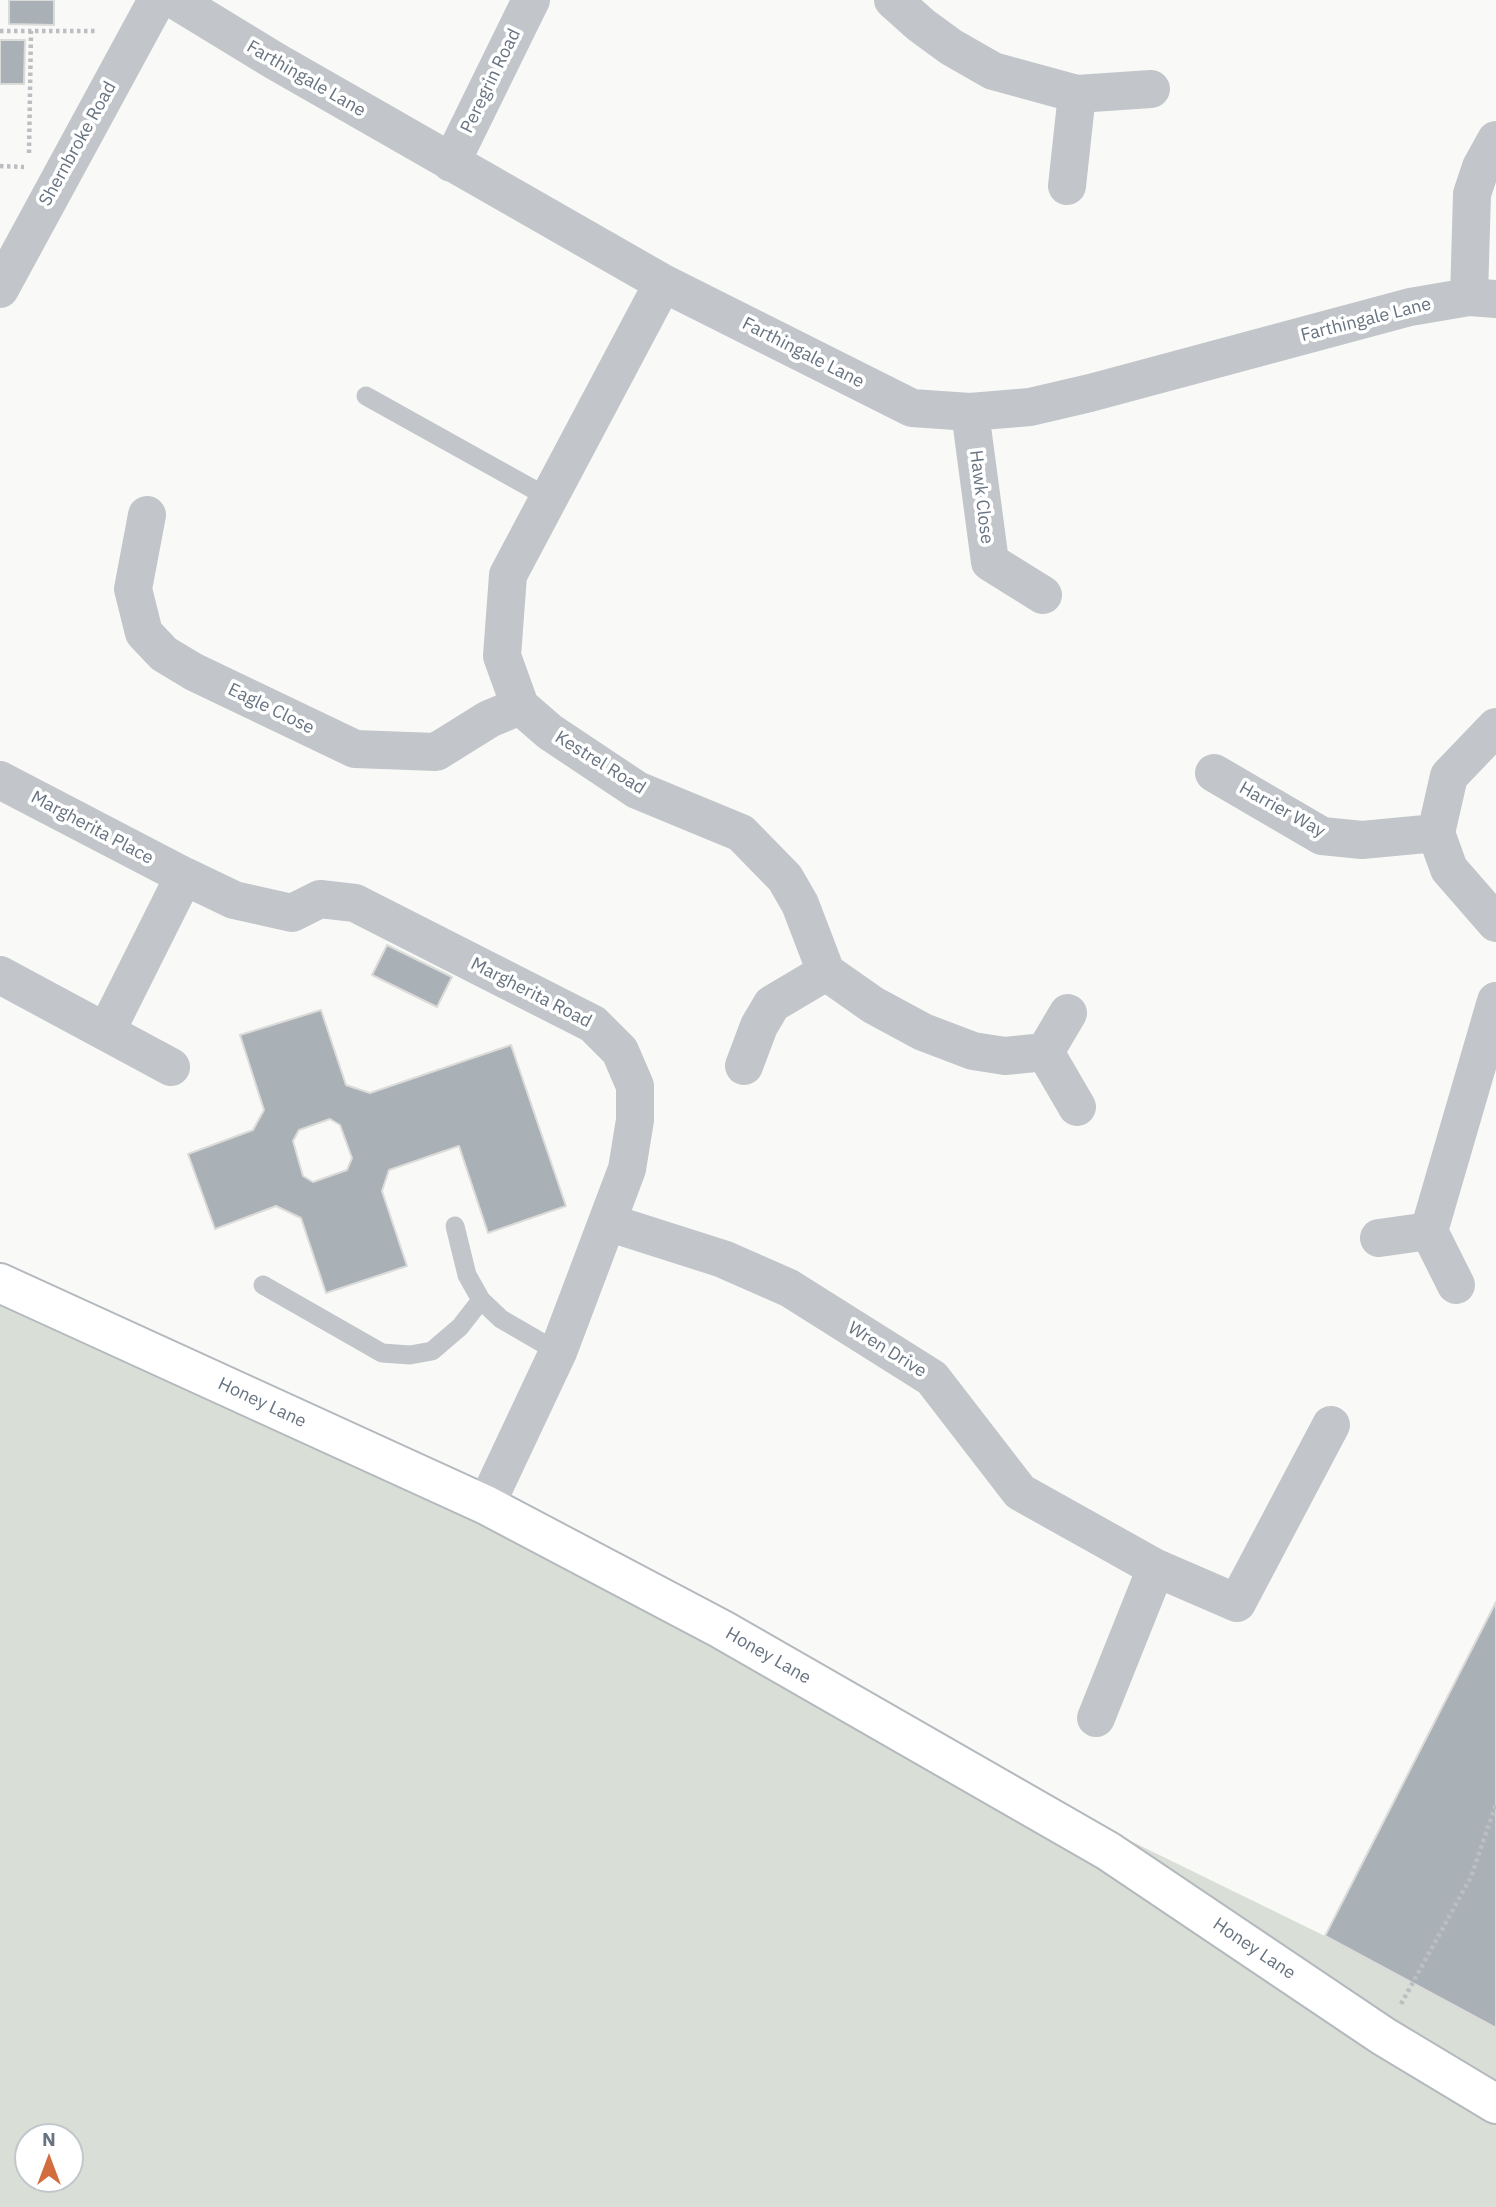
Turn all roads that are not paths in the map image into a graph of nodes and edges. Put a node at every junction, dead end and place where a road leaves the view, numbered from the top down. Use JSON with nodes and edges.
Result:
{"nodes":[{"id":1,"x":175,"y":0,"type":"edge"},
{"id":2,"x":531,"y":0,"type":"edge"},
{"id":3,"x":893,"y":0,"type":"edge"},
{"id":4,"x":149,"y":15,"type":"edge"},
{"id":5,"x":1152,"y":89,"type":"dead end"},
{"id":6,"x":1077,"y":94,"type":"junction"},
{"id":7,"x":1496,"y":140,"type":"edge"},
{"id":8,"x":452,"y":163,"type":"junction"},
{"id":9,"x":1067,"y":186,"type":"dead end"},
{"id":10,"x":3,"y":274,"type":"edge"},
{"id":11,"x":663,"y":282,"type":"junction"},
{"id":12,"x":1482,"y":298,"type":"edge"},
{"id":13,"x":366,"y":396,"type":"dead end"},
{"id":14,"x":970,"y":412,"type":"junction"},
{"id":15,"x":549,"y":498,"type":"junction"},
{"id":16,"x":147,"y":515,"type":"dead end"},
{"id":17,"x":1043,"y":594,"type":"dead end"},
{"id":18,"x":520,"y":706,"type":"junction"},
{"id":19,"x":1496,"y":727,"type":"edge"},
{"id":20,"x":1214,"y":772,"type":"dead end"},
{"id":21,"x":0,"y":780,"type":"edge"},
{"id":22,"x":1436,"y":833,"type":"junction"},
{"id":23,"x":184,"y":876,"type":"junction"},
{"id":24,"x":1496,"y":923,"type":"edge"},
{"id":25,"x":826,"y":972,"type":"junction"},
{"id":26,"x":0,"y":975,"type":"edge"},
{"id":27,"x":1496,"y":1001,"type":"edge"},
{"id":28,"x":1068,"y":1013,"type":"dead end"},
{"id":29,"x":106,"y":1032,"type":"junction"},
{"id":30,"x":1045,"y":1052,"type":"junction"},
{"id":31,"x":744,"y":1066,"type":"dead end"},
{"id":32,"x":172,"y":1067,"type":"dead end"},
{"id":33,"x":1077,"y":1107,"type":"dead end"},
{"id":34,"x":607,"y":1222,"type":"junction"},
{"id":35,"x":455,"y":1226,"type":"dead end"},
{"id":36,"x":1429,"y":1231,"type":"junction"},
{"id":37,"x":1379,"y":1238,"type":"dead end"},
{"id":38,"x":0,"y":1283,"type":"edge"},
{"id":39,"x":263,"y":1284,"type":"dead end"},
{"id":40,"x":1456,"y":1284,"type":"dead end"},
{"id":41,"x":481,"y":1300,"type":"junction"},
{"id":42,"x":558,"y":1352,"type":"junction"},
{"id":43,"x":1331,"y":1426,"type":"dead end"},
{"id":44,"x":486,"y":1505,"type":"junction"},
{"id":45,"x":1156,"y":1568,"type":"junction"},
{"id":46,"x":1096,"y":1718,"type":"dead end"},
{"id":47,"x":1496,"y":2104,"type":"edge"}],
"edges":[{"from":1,"to":8,"type":"street","name":"Farthingale Lane"},
{"from":2,"to":8,"type":"street","name":"Peregrin Road"},
{"from":3,"to":6,"type":"street"},
{"from":4,"to":10,"type":"street","name":"Shernbroke Road"},
{"from":5,"to":6,"type":"street"},
{"from":6,"to":9,"type":"street"},
{"from":7,"to":12,"type":"street"},
{"from":8,"to":11,"type":"street","name":"Farthingale Lane"},
{"from":11,"to":14,"type":"street","name":"Farthingale Lane"},
{"from":11,"to":15,"type":"street","name":"Kestrel Road"},
{"from":12,"to":14,"type":"street","name":"Farthingale Lane"},
{"from":13,"to":15,"type":"lane"},
{"from":14,"to":17,"type":"street","name":"Hawk Close"},
{"from":15,"to":18,"type":"street","name":"Kestrel Road"},
{"from":16,"to":18,"type":"street","name":"Eagle Close"},
{"from":18,"to":25,"type":"street","name":"Kestrel Road"},
{"from":19,"to":22,"type":"street"},
{"from":20,"to":22,"type":"street","name":"Harrier Way"},
{"from":21,"to":23,"type":"street","name":"Margherita Place"},
{"from":22,"to":24,"type":"street"},
{"from":23,"to":29,"type":"street"},
{"from":23,"to":34,"type":"street","name":"Margherita Road"},
{"from":25,"to":30,"type":"street"},
{"from":25,"to":31,"type":"street"},
{"from":26,"to":29,"type":"street"},
{"from":27,"to":36,"type":"street"},
{"from":28,"to":30,"type":"street"},
{"from":29,"to":32,"type":"street"},
{"from":30,"to":33,"type":"street"},
{"from":34,"to":42,"type":"street","name":"Margherita Road"},
{"from":34,"to":45,"type":"street","name":"Wren Drive"},
{"from":35,"to":41,"type":"lane"},
{"from":36,"to":37,"type":"street"},
{"from":36,"to":40,"type":"street"},
{"from":38,"to":44,"type":"street","name":"Honey Lane"},
{"from":39,"to":41,"type":"lane"},
{"from":41,"to":42,"type":"lane"},
{"from":42,"to":44,"type":"street","name":"Margherita Road"},
{"from":43,"to":45,"type":"street","name":"Wren Drive"},
{"from":44,"to":47,"type":"street","name":"Honey Lane"},
{"from":45,"to":46,"type":"street"}]}
